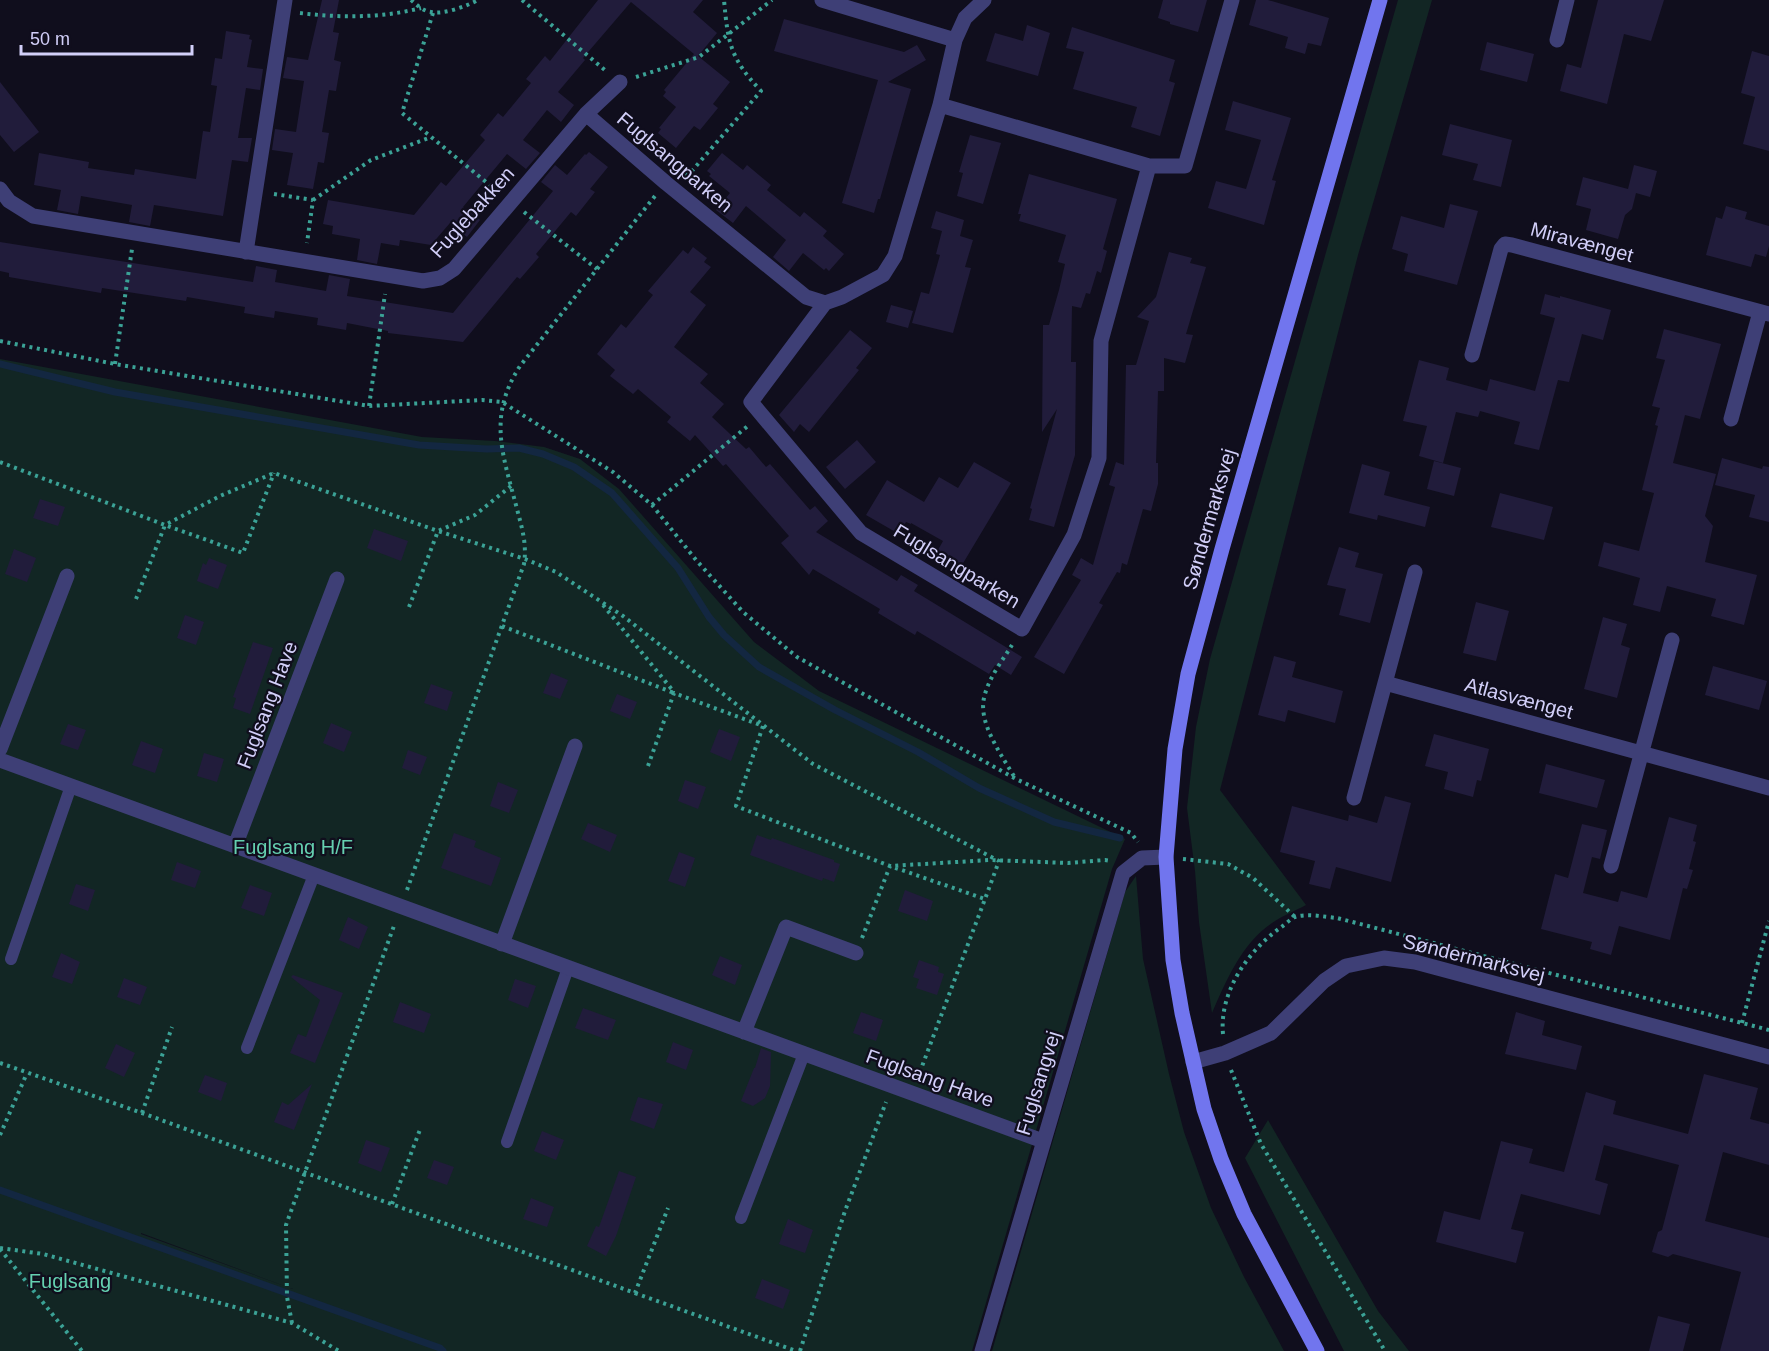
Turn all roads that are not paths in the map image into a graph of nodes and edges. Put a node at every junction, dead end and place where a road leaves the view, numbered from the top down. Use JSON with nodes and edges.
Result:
{"nodes":[{"id":1,"x":822,"y":0,"type":"edge"},
{"id":2,"x":984,"y":0,"type":"edge"},
{"id":3,"x":1232,"y":0,"type":"edge"},
{"id":4,"x":1380,"y":0,"type":"edge"},
{"id":5,"x":1567,"y":0,"type":"edge"},
{"id":6,"x":284,"y":6,"type":"edge"},
{"id":7,"x":955,"y":40,"type":"junction"},
{"id":8,"x":1557,"y":40,"type":"dead end"},
{"id":9,"x":620,"y":82,"type":"road end"},
{"id":10,"x":940,"y":105,"type":"junction"},
{"id":11,"x":585,"y":114,"type":"junction"},
{"id":12,"x":1149,"y":166,"type":"junction"},
{"id":13,"x":3,"y":199,"type":"edge"},
{"id":14,"x":246,"y":252,"type":"junction"},
{"id":15,"x":825,"y":303,"type":"junction"},
{"id":16,"x":1765,"y":313,"type":"edge"},
{"id":17,"x":1472,"y":355,"type":"dead end"},
{"id":18,"x":1731,"y":419,"type":"dead end"},
{"id":19,"x":1415,"y":572,"type":"dead end"},
{"id":20,"x":67,"y":576,"type":"dead end"},
{"id":21,"x":337,"y":579,"type":"dead end"},
{"id":22,"x":1672,"y":640,"type":"dead end"},
{"id":23,"x":1385,"y":683,"type":"junction"},
{"id":24,"x":575,"y":746,"type":"dead end"},
{"id":25,"x":0,"y":749,"type":"edge"},
{"id":26,"x":1641,"y":753,"type":"junction"},
{"id":27,"x":0,"y":760,"type":"edge"},
{"id":28,"x":71,"y":786,"type":"junction"},
{"id":29,"x":1769,"y":788,"type":"edge"},
{"id":30,"x":1354,"y":798,"type":"dead end"},
{"id":31,"x":235,"y":846,"type":"junction"},
{"id":32,"x":1166,"y":857,"type":"junction"},
{"id":33,"x":1611,"y":867,"type":"dead end"},
{"id":34,"x":314,"y":875,"type":"junction"},
{"id":35,"x":502,"y":944,"type":"junction"},
{"id":36,"x":856,"y":953,"type":"road end"},
{"id":37,"x":11,"y":959,"type":"dead end"},
{"id":38,"x":568,"y":968,"type":"junction"},
{"id":39,"x":744,"y":1032,"type":"junction"},
{"id":40,"x":247,"y":1048,"type":"dead end"},
{"id":41,"x":804,"y":1054,"type":"junction"},
{"id":42,"x":1769,"y":1057,"type":"edge"},
{"id":43,"x":1193,"y":1062,"type":"junction"},
{"id":44,"x":1043,"y":1141,"type":"junction"},
{"id":45,"x":507,"y":1142,"type":"dead end"},
{"id":46,"x":741,"y":1218,"type":"dead end"},
{"id":47,"x":982,"y":1351,"type":"edge"},
{"id":48,"x":1317,"y":1351,"type":"edge"}],
"edges":[{"from":1,"to":7,"type":"street"},
{"from":2,"to":7,"type":"street"},
{"from":3,"to":12,"type":"street"},
{"from":4,"to":32,"type":"street","name":"Søndermarksvej"},
{"from":5,"to":8,"type":"street"},
{"from":6,"to":14,"type":"street"},
{"from":7,"to":10,"type":"street"},
{"from":9,"to":11,"type":"street","name":"Fuglebakken"},
{"from":10,"to":12,"type":"street"},
{"from":10,"to":15,"type":"street"},
{"from":11,"to":14,"type":"street","name":"Fuglebakken"},
{"from":11,"to":15,"type":"street","name":"Fuglsangparken"},
{"from":12,"to":15,"type":"street","name":"Fuglsangparken"},
{"from":13,"to":14,"type":"street","name":"Fuglebakken"},
{"from":16,"to":17,"type":"street","name":"Miravænget"},
{"from":16,"to":18,"type":"street","name":"Miravænget"},
{"from":19,"to":23,"type":"street"},
{"from":20,"to":25,"type":"street"},
{"from":21,"to":31,"type":"street","name":"Fuglsang Have"},
{"from":22,"to":26,"type":"street"},
{"from":23,"to":26,"type":"street","name":"Atlasvænget"},
{"from":23,"to":30,"type":"street"},
{"from":24,"to":35,"type":"street"},
{"from":26,"to":29,"type":"street","name":"Atlasvænget"},
{"from":26,"to":33,"type":"street"},
{"from":27,"to":28,"type":"street","name":"Fuglsang Have"},
{"from":28,"to":31,"type":"street","name":"Fuglsang Have"},
{"from":28,"to":37,"type":"lane"},
{"from":31,"to":34,"type":"street","name":"Fuglsang Have"},
{"from":32,"to":43,"type":"street","name":"Søndermarksvej"},
{"from":32,"to":44,"type":"street","name":"Fuglsangvej"},
{"from":34,"to":35,"type":"street","name":"Fuglsang Have"},
{"from":34,"to":40,"type":"lane"},
{"from":35,"to":38,"type":"street","name":"Fuglsang Have"},
{"from":36,"to":39,"type":"street"},
{"from":38,"to":39,"type":"street","name":"Fuglsang Have"},
{"from":38,"to":45,"type":"lane"},
{"from":39,"to":41,"type":"street","name":"Fuglsang Have"},
{"from":41,"to":44,"type":"street","name":"Fuglsang Have"},
{"from":41,"to":46,"type":"lane"},
{"from":42,"to":43,"type":"street","name":"Søndermarksvej"},
{"from":43,"to":48,"type":"street","name":"Søndermarksvej"},
{"from":44,"to":47,"type":"street","name":"Fuglsangvej"}]}
